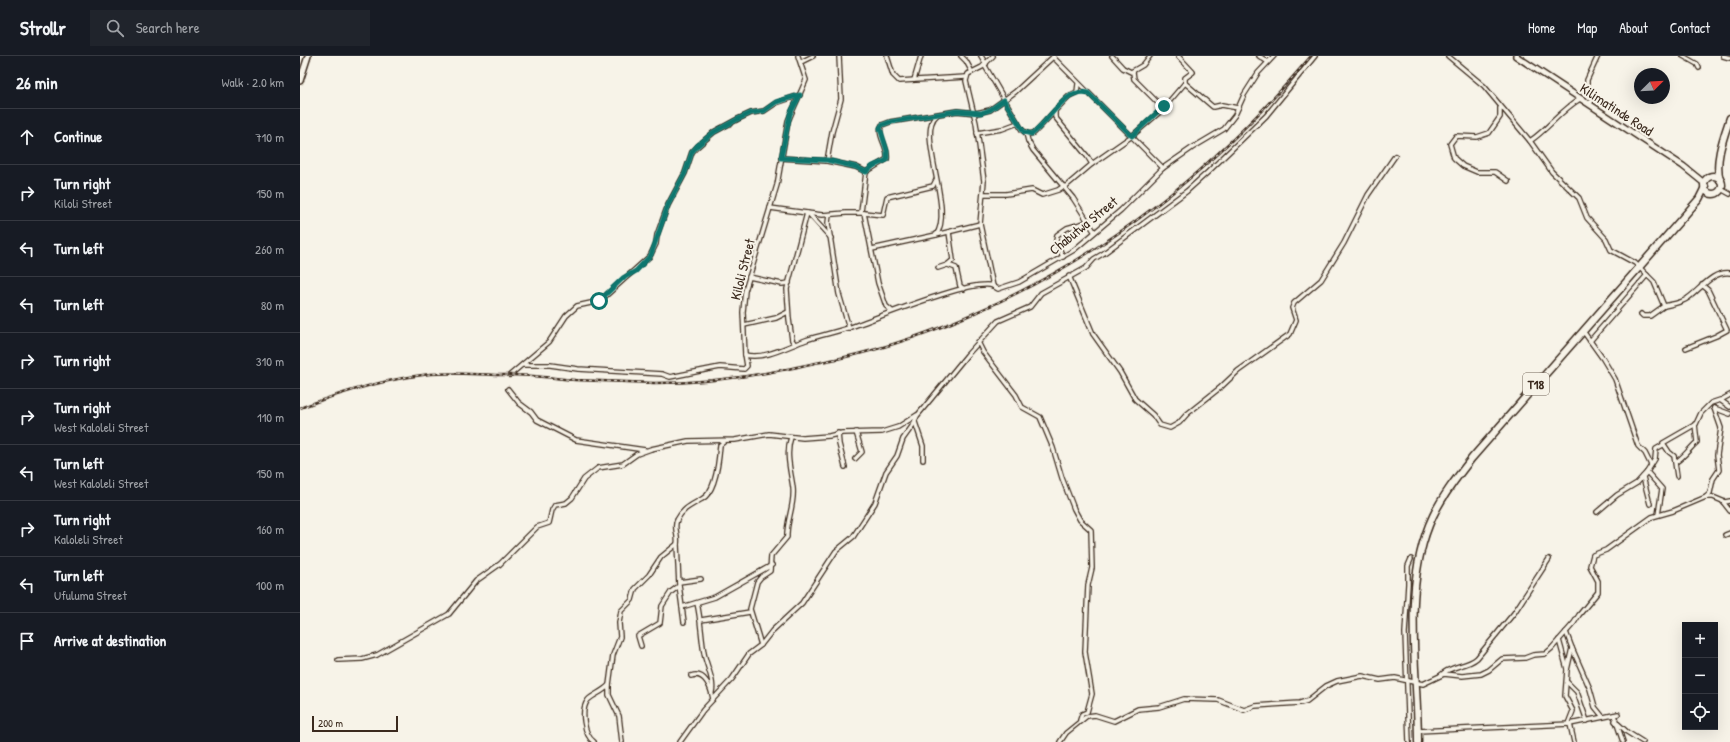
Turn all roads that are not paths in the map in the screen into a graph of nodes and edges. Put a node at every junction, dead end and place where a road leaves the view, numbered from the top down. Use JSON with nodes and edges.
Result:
{"nodes":[{"id":1,"x":308,"y":56,"type":"edge"},
{"id":2,"x":798,"y":56,"type":"edge"},
{"id":3,"x":813,"y":56,"type":"edge"},
{"id":4,"x":839,"y":56,"type":"edge"},
{"id":5,"x":888,"y":56,"type":"edge"},
{"id":6,"x":921,"y":56,"type":"edge"},
{"id":7,"x":961,"y":56,"type":"edge"},
{"id":8,"x":981,"y":56,"type":"edge"},
{"id":9,"x":993,"y":56,"type":"edge"},
{"id":10,"x":1112,"y":56,"type":"edge"},
{"id":11,"x":1150,"y":56,"type":"edge"},
{"id":12,"x":1178,"y":56,"type":"edge"},
{"id":13,"x":1259,"y":56,"type":"edge"},
{"id":14,"x":1274,"y":56,"type":"edge"},
{"id":15,"x":1316,"y":56,"type":"edge"},
{"id":16,"x":1448,"y":56,"type":"edge"},
{"id":17,"x":1516,"y":56,"type":"edge"},
{"id":18,"x":1598,"y":56,"type":"edge"},
{"id":19,"x":1683,"y":56,"type":"edge"},
{"id":20,"x":1723,"y":56,"type":"edge"},
{"id":21,"x":1053,"y":57,"type":"edge"},
{"id":22,"x":1730,"y":58,"type":"edge"},
{"id":23,"x":801,"y":62,"type":"junction"},
{"id":24,"x":1268,"y":62,"type":"junction"},
{"id":25,"x":985,"y":65,"type":"junction"},
{"id":26,"x":1699,"y":68,"type":"dead end"},
{"id":27,"x":972,"y":72,"type":"junction"},
{"id":28,"x":1133,"y":72,"type":"junction"},
{"id":29,"x":966,"y":78,"type":"junction"},
{"id":30,"x":914,"y":80,"type":"junction"},
{"id":31,"x":300,"y":81,"type":"edge"},
{"id":32,"x":1185,"y":83,"type":"junction"},
{"id":33,"x":1078,"y":84,"type":"junction"},
{"id":34,"x":1077,"y":92,"type":"junction"},
{"id":35,"x":1088,"y":93,"type":"junction"},
{"id":36,"x":800,"y":95,"type":"junction"},
{"id":37,"x":1580,"y":99,"type":"junction"},
{"id":38,"x":1004,"y":100,"type":"junction"},
{"id":39,"x":1589,"y":104,"type":"junction"},
{"id":40,"x":1500,"y":106,"type":"junction"},
{"id":41,"x":1163,"y":108,"type":"junction"},
{"id":42,"x":1238,"y":108,"type":"junction"},
{"id":43,"x":1055,"y":111,"type":"junction"},
{"id":44,"x":973,"y":113,"type":"junction"},
{"id":45,"x":938,"y":114,"type":"junction"},
{"id":46,"x":1055,"y":117,"type":"junction"},
{"id":47,"x":1048,"y":118,"type":"junction"},
{"id":48,"x":1730,"y":118,"type":"edge"},
{"id":49,"x":1018,"y":123,"type":"junction"},
{"id":50,"x":977,"y":133,"type":"junction"},
{"id":51,"x":1026,"y":134,"type":"junction"},
{"id":52,"x":1132,"y":136,"type":"junction"},
{"id":53,"x":1530,"y":141,"type":"junction"},
{"id":54,"x":1395,"y":156,"type":"dead end"},
{"id":55,"x":781,"y":158,"type":"junction"},
{"id":56,"x":827,"y":160,"type":"junction"},
{"id":57,"x":1092,"y":164,"type":"junction"},
{"id":58,"x":1718,"y":165,"type":"junction"},
{"id":59,"x":1163,"y":168,"type":"junction"},
{"id":60,"x":866,"y":172,"type":"junction"},
{"id":61,"x":1711,"y":176,"type":"junction"},
{"id":62,"x":936,"y":179,"type":"junction"},
{"id":63,"x":1720,"y":180,"type":"junction"},
{"id":64,"x":1508,"y":181,"type":"dead end"},
{"id":65,"x":1705,"y":185,"type":"junction"},
{"id":66,"x":1064,"y":187,"type":"junction"},
{"id":67,"x":1721,"y":189,"type":"junction"},
{"id":68,"x":1713,"y":193,"type":"junction"},
{"id":69,"x":983,"y":194,"type":"junction"},
{"id":70,"x":1730,"y":194,"type":"edge"},
{"id":71,"x":1699,"y":200,"type":"junction"},
{"id":72,"x":770,"y":208,"type":"junction"},
{"id":73,"x":862,"y":213,"type":"junction"},
{"id":74,"x":808,"y":214,"type":"junction"},
{"id":75,"x":829,"y":215,"type":"junction"},
{"id":76,"x":1088,"y":222,"type":"junction"},
{"id":77,"x":980,"y":224,"type":"junction"},
{"id":78,"x":1094,"y":231,"type":"junction"},
{"id":79,"x":949,"y":232,"type":"junction"},
{"id":80,"x":936,"y":235,"type":"junction"},
{"id":81,"x":831,"y":238,"type":"junction"},
{"id":82,"x":872,"y":250,"type":"junction"},
{"id":83,"x":1063,"y":257,"type":"junction"},
{"id":84,"x":947,"y":265,"type":"junction"},
{"id":85,"x":1639,"y":267,"type":"junction"},
{"id":86,"x":938,"y":268,"type":"dead end"},
{"id":87,"x":1730,"y":273,"type":"edge"},
{"id":88,"x":1069,"y":276,"type":"junction"},
{"id":89,"x":1647,"y":276,"type":"junction"},
{"id":90,"x":749,"y":277,"type":"junction"},
{"id":91,"x":789,"y":283,"type":"junction"},
{"id":92,"x":1702,"y":285,"type":"junction"},
{"id":93,"x":993,"y":286,"type":"junction"},
{"id":94,"x":964,"y":289,"type":"junction"},
{"id":95,"x":1664,"y":306,"type":"junction"},
{"id":96,"x":892,"y":311,"type":"junction"},
{"id":97,"x":788,"y":312,"type":"junction"},
{"id":98,"x":1641,"y":314,"type":"dead end"},
{"id":99,"x":744,"y":325,"type":"junction"},
{"id":100,"x":849,"y":328,"type":"junction"},
{"id":101,"x":1583,"y":332,"type":"junction"},
{"id":102,"x":1590,"y":341,"type":"junction"},
{"id":103,"x":978,"y":342,"type":"junction"},
{"id":104,"x":795,"y":344,"type":"junction"},
{"id":105,"x":1686,"y":348,"type":"dead end"},
{"id":106,"x":745,"y":354,"type":"junction"},
{"id":107,"x":523,"y":365,"type":"junction"},
{"id":108,"x":510,"y":375,"type":"dead end"},
{"id":109,"x":508,"y":389,"type":"dead end"},
{"id":110,"x":1730,"y":395,"type":"edge"},
{"id":111,"x":1721,"y":400,"type":"junction"},
{"id":112,"x":1711,"y":403,"type":"junction"},
{"id":113,"x":1730,"y":407,"type":"edge"},
{"id":114,"x":1714,"y":408,"type":"junction"},
{"id":115,"x":918,"y":414,"type":"junction"},
{"id":116,"x":1730,"y":414,"type":"edge"},
{"id":117,"x":915,"y":422,"type":"junction"},
{"id":118,"x":1695,"y":424,"type":"junction"},
{"id":119,"x":856,"y":432,"type":"junction"},
{"id":120,"x":838,"y":433,"type":"junction"},
{"id":121,"x":791,"y":437,"type":"junction"},
{"id":122,"x":726,"y":441,"type":"junction"},
{"id":123,"x":1663,"y":444,"type":"junction"},
{"id":124,"x":647,"y":451,"type":"junction"},
{"id":125,"x":855,"y":459,"type":"dead end"},
{"id":126,"x":923,"y":460,"type":"dead end"},
{"id":127,"x":1676,"y":462,"type":"junction"},
{"id":128,"x":1651,"y":465,"type":"junction"},
{"id":129,"x":845,"y":468,"type":"dead end"},
{"id":130,"x":1648,"y":472,"type":"junction"},
{"id":131,"x":1677,"y":476,"type":"dead end"},
{"id":132,"x":1643,"y":477,"type":"junction"},
{"id":133,"x":1706,"y":498,"type":"junction"},
{"id":134,"x":1730,"y":501,"type":"edge"},
{"id":135,"x":1723,"y":502,"type":"junction"},
{"id":136,"x":1650,"y":504,"type":"dead end"},
{"id":137,"x":1660,"y":505,"type":"junction"},
{"id":138,"x":1730,"y":511,"type":"edge"},
{"id":139,"x":1597,"y":512,"type":"dead end"},
{"id":140,"x":1668,"y":513,"type":"junction"},
{"id":141,"x":1658,"y":515,"type":"junction"},
{"id":142,"x":1730,"y":533,"type":"edge"},
{"id":143,"x":1725,"y":535,"type":"dead end"},
{"id":144,"x":677,"y":544,"type":"junction"},
{"id":145,"x":1411,"y":559,"type":"dead end"},
{"id":146,"x":1549,"y":559,"type":"dead end"},
{"id":147,"x":772,"y":565,"type":"junction"},
{"id":148,"x":701,"y":579,"type":"dead end"},
{"id":149,"x":679,"y":584,"type":"junction"},
{"id":150,"x":696,"y":604,"type":"junction"},
{"id":151,"x":682,"y":607,"type":"junction"},
{"id":152,"x":750,"y":612,"type":"junction"},
{"id":153,"x":701,"y":620,"type":"junction"},
{"id":154,"x":684,"y":622,"type":"dead end"},
{"id":155,"x":1566,"y":632,"type":"junction"},
{"id":156,"x":1559,"y":640,"type":"junction"},
{"id":157,"x":761,"y":645,"type":"junction"},
{"id":158,"x":641,"y":646,"type":"dead end"},
{"id":159,"x":1572,"y":646,"type":"junction"},
{"id":160,"x":338,"y":660,"type":"dead end"},
{"id":161,"x":1567,"y":670,"type":"junction"},
{"id":162,"x":691,"y":676,"type":"dead end"},
{"id":163,"x":1440,"y":676,"type":"junction"},
{"id":164,"x":1406,"y":681,"type":"junction"},
{"id":165,"x":1416,"y":681,"type":"junction"},
{"id":166,"x":1567,"y":682,"type":"junction"},
{"id":167,"x":608,"y":685,"type":"junction"},
{"id":168,"x":712,"y":692,"type":"junction"},
{"id":169,"x":713,"y":700,"type":"junction"},
{"id":170,"x":1618,"y":714,"type":"dead end"},
{"id":171,"x":1614,"y":715,"type":"junction"},
{"id":172,"x":1603,"y":717,"type":"junction"},
{"id":173,"x":1080,"y":720,"type":"junction"},
{"id":174,"x":1587,"y":721,"type":"junction"},
{"id":175,"x":1616,"y":721,"type":"junction"},
{"id":176,"x":1569,"y":724,"type":"junction"},
{"id":177,"x":1418,"y":731,"type":"junction"},
{"id":178,"x":594,"y":742,"type":"edge"},
{"id":179,"x":622,"y":742,"type":"edge"},
{"id":180,"x":680,"y":742,"type":"edge"},
{"id":181,"x":1060,"y":742,"type":"edge"},
{"id":182,"x":1409,"y":742,"type":"edge"},
{"id":183,"x":1418,"y":742,"type":"edge"},
{"id":184,"x":1574,"y":742,"type":"edge"},
{"id":185,"x":1623,"y":742,"type":"edge"},
{"id":186,"x":1643,"y":742,"type":"edge"}],
"edges":[{"from":1,"to":31,"type":"main road"},
{"from":2,"to":23,"type":"street","name":"Kiloli Street"},
{"from":3,"to":23,"type":"street"},
{"from":4,"to":56,"type":"street"},
{"from":5,"to":30,"type":"street"},
{"from":6,"to":30,"type":"street"},
{"from":7,"to":27,"type":"street"},
{"from":8,"to":25,"type":"street"},
{"from":9,"to":25,"type":"street"},
{"from":10,"to":28,"type":"street"},
{"from":11,"to":28,"type":"street"},
{"from":12,"to":32,"type":"street"},
{"from":13,"to":24,"type":"street"},
{"from":14,"to":24,"type":"street","name":"Chabutwa Street"},
{"from":15,"to":88,"type":"street"},
{"from":16,"to":40,"type":"street"},
{"from":17,"to":37,"type":"main road","name":"Kilimatinde Road"},
{"from":18,"to":39,"type":"street"},
{"from":19,"to":26,"type":"street"},
{"from":20,"to":22,"type":"street"},
{"from":21,"to":33,"type":"street"},
{"from":21,"to":38,"type":"street"},
{"from":23,"to":36,"type":"street","name":"Kiloli Street"},
{"from":24,"to":42,"type":"street","name":"Chabutwa Street"},
{"from":25,"to":27,"type":"street"},
{"from":25,"to":38,"type":"street"},
{"from":27,"to":29,"type":"street"},
{"from":28,"to":41,"type":"street"},
{"from":29,"to":30,"type":"street"},
{"from":29,"to":44,"type":"street"},
{"from":32,"to":41,"type":"street"},
{"from":32,"to":42,"type":"street"},
{"from":33,"to":34,"type":"street"},
{"from":33,"to":35,"type":"street"},
{"from":34,"to":35,"type":"street"},
{"from":34,"to":43,"type":"street"},
{"from":35,"to":52,"type":"street"},
{"from":36,"to":55,"type":"street","name":"Kiloli Street"},
{"from":36,"to":107,"type":"street"},
{"from":37,"to":39,"type":"main road","name":"Kilimatinde Road"},
{"from":37,"to":53,"type":"street"},
{"from":38,"to":44,"type":"street"},
{"from":38,"to":49,"type":"street"},
{"from":39,"to":65,"type":"main road","name":"Kilimatinde Road"},
{"from":40,"to":53,"type":"street"},
{"from":40,"to":64,"type":"street"},
{"from":41,"to":52,"type":"street"},
{"from":42,"to":59,"type":"street","name":"Chabutwa Street"},
{"from":43,"to":46,"type":"street"},
{"from":43,"to":47,"type":"street"},
{"from":44,"to":45,"type":"street"},
{"from":44,"to":50,"type":"street"},
{"from":45,"to":60,"type":"street"},
{"from":45,"to":62,"type":"street"},
{"from":46,"to":47,"type":"street"},
{"from":46,"to":57,"type":"street"},
{"from":47,"to":51,"type":"street"},
{"from":48,"to":58,"type":"highway","number":"T18"},
{"from":49,"to":50,"type":"street"},
{"from":49,"to":51,"type":"street"},
{"from":50,"to":69,"type":"street"},
{"from":51,"to":66,"type":"street"},
{"from":52,"to":57,"type":"street"},
{"from":52,"to":59,"type":"street"},
{"from":53,"to":85,"type":"street"},
{"from":54,"to":88,"type":"street"},
{"from":55,"to":56,"type":"street"},
{"from":55,"to":72,"type":"street","name":"Kiloli Street"},
{"from":56,"to":60,"type":"street"},
{"from":57,"to":66,"type":"street"},
{"from":58,"to":61,"type":"highway","number":"T18"},
{"from":58,"to":63,"type":"highway","number":"T18"},
{"from":59,"to":78,"type":"street","name":"Chabutwa Street"},
{"from":60,"to":73,"type":"street"},
{"from":61,"to":63,"type":"highway"},
{"from":61,"to":65,"type":"highway","number":"T18"},
{"from":62,"to":73,"type":"street"},
{"from":62,"to":80,"type":"street"},
{"from":63,"to":67,"type":"highway","number":"T18"},
{"from":65,"to":68,"type":"highway"},
{"from":65,"to":71,"type":"highway","number":"T18"},
{"from":66,"to":69,"type":"street"},
{"from":66,"to":76,"type":"street"},
{"from":67,"to":68,"type":"highway","number":"T18"},
{"from":67,"to":70,"type":"street"},
{"from":68,"to":71,"type":"highway","number":"T18"},
{"from":69,"to":77,"type":"street"},
{"from":71,"to":85,"type":"highway","number":"T18"},
{"from":72,"to":74,"type":"street"},
{"from":72,"to":90,"type":"street","name":"Kiloli Street"},
{"from":73,"to":75,"type":"street"},
{"from":73,"to":82,"type":"street"},
{"from":74,"to":75,"type":"street"},
{"from":74,"to":81,"type":"street"},
{"from":74,"to":91,"type":"street"},
{"from":75,"to":81,"type":"street"},
{"from":76,"to":78,"type":"street"},
{"from":76,"to":83,"type":"street"},
{"from":77,"to":79,"type":"street"},
{"from":77,"to":93,"type":"street"},
{"from":78,"to":83,"type":"street","name":"Chabutwa Street"},
{"from":79,"to":80,"type":"street"},
{"from":79,"to":84,"type":"street"},
{"from":80,"to":82,"type":"street"},
{"from":81,"to":100,"type":"street"},
{"from":82,"to":96,"type":"street"},
{"from":83,"to":93,"type":"street","name":"Chabutwa Street"},
{"from":84,"to":86,"type":"street"},
{"from":84,"to":94,"type":"street"},
{"from":85,"to":89,"type":"street"},
{"from":85,"to":101,"type":"highway","number":"T18"},
{"from":87,"to":92,"type":"street"},
{"from":88,"to":103,"type":"street"},
{"from":89,"to":95,"type":"street"},
{"from":89,"to":102,"type":"street"},
{"from":90,"to":91,"type":"street"},
{"from":90,"to":99,"type":"street","name":"Kiloli Street"},
{"from":91,"to":97,"type":"street"},
{"from":92,"to":95,"type":"street"},
{"from":92,"to":105,"type":"street"},
{"from":93,"to":94,"type":"street"},
{"from":94,"to":96,"type":"street"},
{"from":95,"to":98,"type":"street"},
{"from":96,"to":100,"type":"street"},
{"from":97,"to":99,"type":"street"},
{"from":97,"to":104,"type":"street"},
{"from":99,"to":106,"type":"street","name":"Kiloli Street"},
{"from":100,"to":104,"type":"street"},
{"from":101,"to":102,"type":"street"},
{"from":101,"to":165,"type":"highway","number":"T18"},
{"from":102,"to":128,"type":"street"},
{"from":103,"to":115,"type":"street"},
{"from":103,"to":173,"type":"street"},
{"from":104,"to":106,"type":"street"},
{"from":106,"to":107,"type":"street","name":"Kiloli Street"},
{"from":107,"to":108,"type":"street"},
{"from":109,"to":124,"type":"street"},
{"from":110,"to":111,"type":"street"},
{"from":111,"to":112,"type":"street"},
{"from":111,"to":113,"type":"street"},
{"from":112,"to":114,"type":"street"},
{"from":112,"to":118,"type":"street"},
{"from":114,"to":116,"type":"street"},
{"from":114,"to":133,"type":"street"},
{"from":115,"to":117,"type":"street"},
{"from":115,"to":119,"type":"street"},
{"from":117,"to":126,"type":"street"},
{"from":117,"to":157,"type":"street"},
{"from":118,"to":123,"type":"street"},
{"from":118,"to":127,"type":"street"},
{"from":119,"to":120,"type":"street"},
{"from":119,"to":125,"type":"street"},
{"from":120,"to":121,"type":"street"},
{"from":120,"to":129,"type":"street"},
{"from":121,"to":122,"type":"street"},
{"from":121,"to":147,"type":"street"},
{"from":122,"to":124,"type":"street"},
{"from":122,"to":144,"type":"street"},
{"from":123,"to":127,"type":"street"},
{"from":123,"to":128,"type":"street"},
{"from":124,"to":160,"type":"street"},
{"from":127,"to":131,"type":"street"},
{"from":128,"to":130,"type":"street"},
{"from":130,"to":132,"type":"street"},
{"from":130,"to":137,"type":"street"},
{"from":132,"to":136,"type":"street"},
{"from":132,"to":139,"type":"street"},
{"from":133,"to":135,"type":"street"},
{"from":133,"to":140,"type":"street"},
{"from":134,"to":135,"type":"street"},
{"from":135,"to":138,"type":"street"},
{"from":137,"to":140,"type":"street"},
{"from":137,"to":141,"type":"street"},
{"from":140,"to":141,"type":"street"},
{"from":141,"to":155,"type":"street"},
{"from":142,"to":143,"type":"street"},
{"from":144,"to":149,"type":"street"},
{"from":144,"to":167,"type":"street"},
{"from":145,"to":164,"type":"street"},
{"from":146,"to":163,"type":"street"},
{"from":147,"to":150,"type":"street"},
{"from":147,"to":152,"type":"street"},
{"from":148,"to":149,"type":"street"},
{"from":149,"to":151,"type":"street"},
{"from":149,"to":158,"type":"street"},
{"from":150,"to":151,"type":"street"},
{"from":150,"to":153,"type":"street"},
{"from":151,"to":154,"type":"street"},
{"from":152,"to":153,"type":"street"},
{"from":152,"to":157,"type":"street"},
{"from":153,"to":168,"type":"street"},
{"from":155,"to":156,"type":"street"},
{"from":155,"to":159,"type":"street"},
{"from":156,"to":161,"type":"street"},
{"from":156,"to":163,"type":"street"},
{"from":157,"to":169,"type":"street"},
{"from":159,"to":161,"type":"street"},
{"from":159,"to":172,"type":"street"},
{"from":161,"to":166,"type":"street"},
{"from":162,"to":168,"type":"street"},
{"from":163,"to":165,"type":"street"},
{"from":164,"to":165,"type":"street"},
{"from":164,"to":173,"type":"street"},
{"from":164,"to":182,"type":"street"},
{"from":165,"to":177,"type":"highway","number":"T18"},
{"from":166,"to":174,"type":"street"},
{"from":166,"to":176,"type":"street"},
{"from":167,"to":178,"type":"street"},
{"from":167,"to":179,"type":"street"},
{"from":168,"to":169,"type":"street"},
{"from":169,"to":180,"type":"street"},
{"from":170,"to":171,"type":"street"},
{"from":171,"to":172,"type":"street"},
{"from":171,"to":175,"type":"street"},
{"from":172,"to":174,"type":"street"},
{"from":173,"to":181,"type":"street"},
{"from":174,"to":176,"type":"street"},
{"from":175,"to":185,"type":"street"},
{"from":175,"to":186,"type":"street"},
{"from":176,"to":177,"type":"street"},
{"from":176,"to":184,"type":"street"},
{"from":177,"to":183,"type":"highway","number":"T18"}]}
